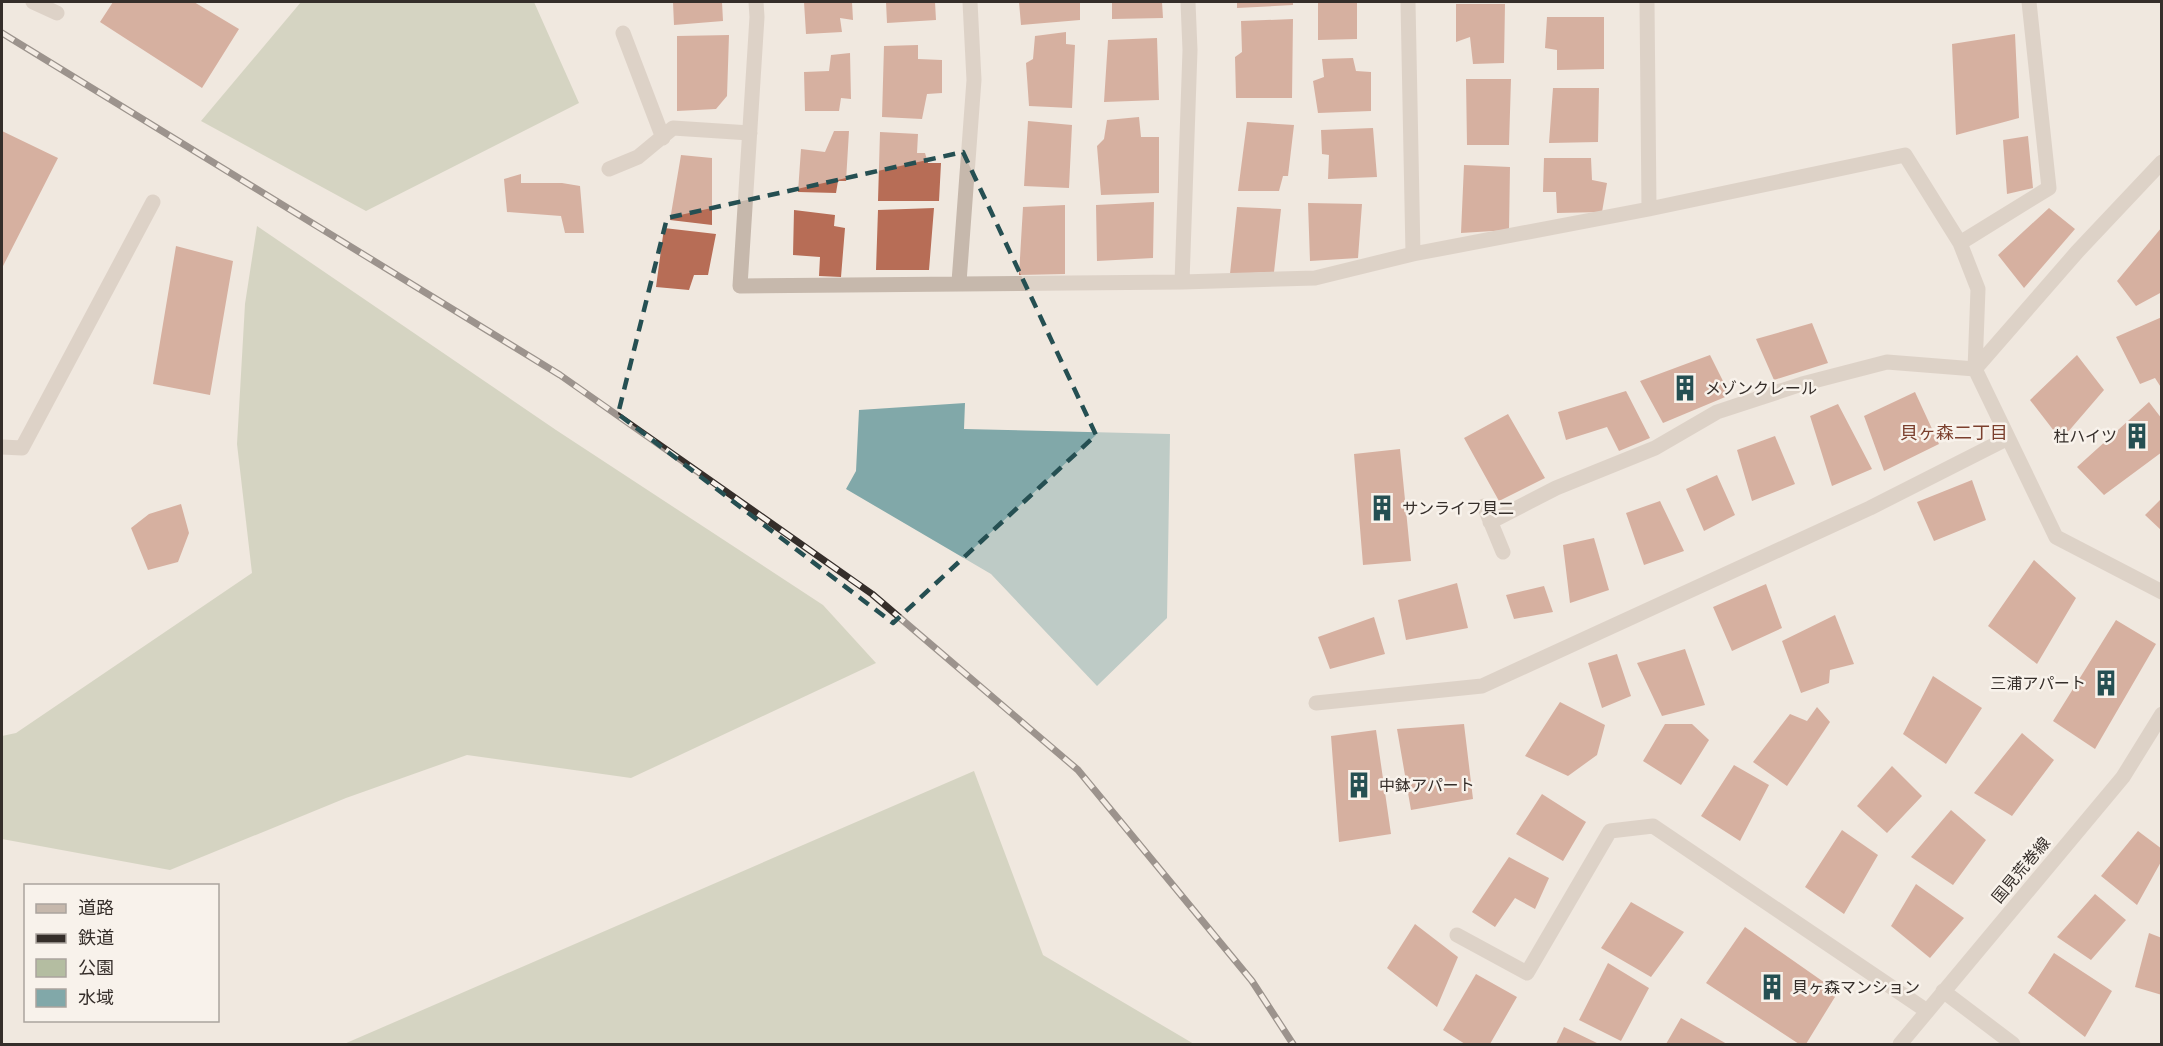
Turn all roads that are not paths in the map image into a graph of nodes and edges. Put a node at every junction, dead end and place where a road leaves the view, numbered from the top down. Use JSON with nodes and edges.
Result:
{"nodes":[{"id":1,"x":33,"y":2,"type":"edge"},
{"id":2,"x":756,"y":2,"type":"edge"},
{"id":3,"x":970,"y":2,"type":"edge"},
{"id":4,"x":1188,"y":2,"type":"edge"},
{"id":5,"x":1408,"y":2,"type":"edge"},
{"id":6,"x":1647,"y":2,"type":"edge"},
{"id":7,"x":2029,"y":2,"type":"edge"},
{"id":8,"x":57,"y":13,"type":"dead end"},
{"id":9,"x":623,"y":33,"type":"dead end"},
{"id":10,"x":750,"y":133,"type":"junction"},
{"id":11,"x":663,"y":138,"type":"junction"},
{"id":12,"x":2162,"y":162,"type":"edge"},
{"id":13,"x":609,"y":169,"type":"dead end"},
{"id":14,"x":153,"y":202,"type":"dead end"},
{"id":15,"x":1649,"y":209,"type":"junction"},
{"id":16,"x":1960,"y":243,"type":"junction"},
{"id":17,"x":1413,"y":254,"type":"junction"},
{"id":18,"x":959,"y":282,"type":"junction"},
{"id":19,"x":1182,"y":282,"type":"junction"},
{"id":20,"x":1975,"y":369,"type":"junction"},
{"id":21,"x":2008,"y":438,"type":"junction"},
{"id":22,"x":2,"y":447,"type":"edge"},
{"id":23,"x":1484,"y":506,"type":"dead end"},
{"id":24,"x":1490,"y":522,"type":"junction"},
{"id":25,"x":1503,"y":552,"type":"dead end"},
{"id":26,"x":2162,"y":592,"type":"edge"},
{"id":27,"x":1316,"y":703,"type":"dead end"},
{"id":28,"x":2162,"y":714,"type":"edge"},
{"id":29,"x":1457,"y":935,"type":"dead end"},
{"id":30,"x":1943,"y":991,"type":"junction"},
{"id":31,"x":1927,"y":1011,"type":"junction"},
{"id":32,"x":1900,"y":1044,"type":"edge"},
{"id":33,"x":2013,"y":1044,"type":"edge"}],
"edges":[{"from":1,"to":8,"type":"street"},
{"from":2,"to":10,"type":"street"},
{"from":3,"to":18,"type":"street"},
{"from":4,"to":19,"type":"street"},
{"from":5,"to":17,"type":"street"},
{"from":6,"to":15,"type":"street"},
{"from":7,"to":16,"type":"street"},
{"from":9,"to":11,"type":"street"},
{"from":10,"to":11,"type":"street"},
{"from":10,"to":18,"type":"street"},
{"from":11,"to":13,"type":"street"},
{"from":12,"to":20,"type":"street"},
{"from":14,"to":22,"type":"street"},
{"from":15,"to":16,"type":"street"},
{"from":15,"to":17,"type":"street"},
{"from":16,"to":20,"type":"street"},
{"from":17,"to":19,"type":"street"},
{"from":18,"to":19,"type":"street"},
{"from":20,"to":21,"type":"street"},
{"from":20,"to":24,"type":"street"},
{"from":21,"to":26,"type":"street"},
{"from":21,"to":27,"type":"street"},
{"from":23,"to":24,"type":"street"},
{"from":24,"to":25,"type":"street"},
{"from":28,"to":30,"type":"street","name":"国見荒巻線"},
{"from":29,"to":31,"type":"street"},
{"from":30,"to":31,"type":"street","name":"国見荒巻線"},
{"from":30,"to":33,"type":"street"},
{"from":31,"to":32,"type":"street","name":"国見荒巻線"}]}
